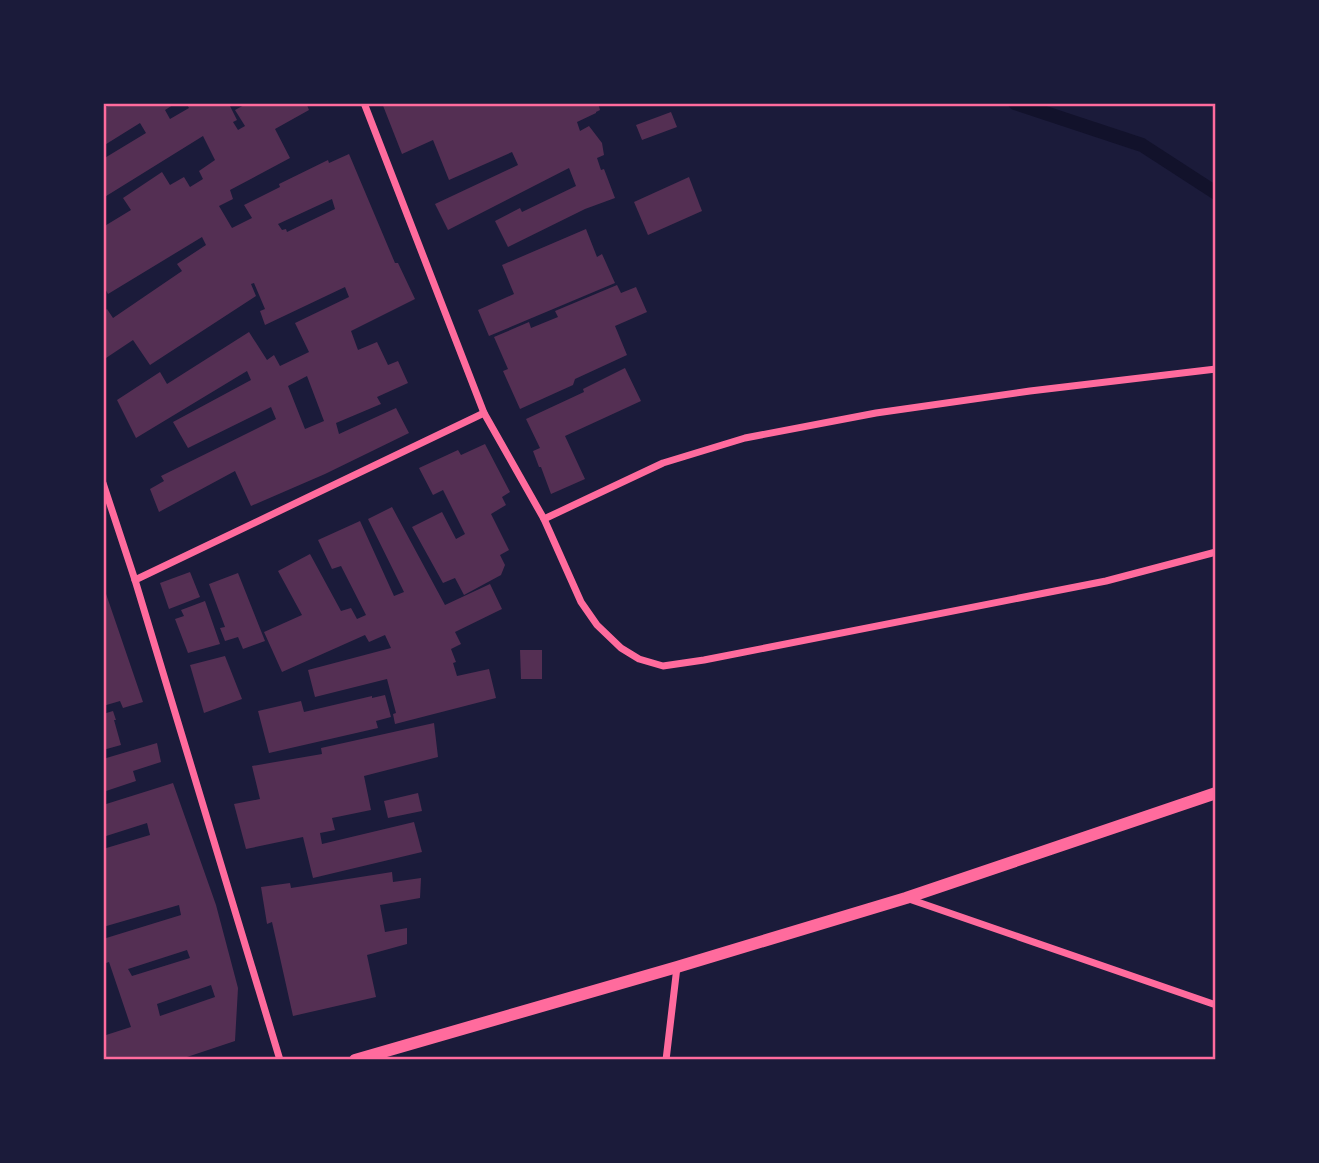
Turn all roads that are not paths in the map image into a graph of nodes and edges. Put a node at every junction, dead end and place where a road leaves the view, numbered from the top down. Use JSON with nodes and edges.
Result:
{"nodes":[{"id":1,"x":364,"y":103,"type":"edge"},
{"id":2,"x":1216,"y":369,"type":"edge"},
{"id":3,"x":484,"y":413,"type":"junction"},
{"id":4,"x":103,"y":483,"type":"edge"},
{"id":5,"x":544,"y":519,"type":"junction"},
{"id":6,"x":1216,"y":552,"type":"edge"},
{"id":7,"x":135,"y":580,"type":"junction"},
{"id":8,"x":1216,"y":793,"type":"edge"},
{"id":9,"x":906,"y":898,"type":"junction"},
{"id":10,"x":677,"y":967,"type":"junction"},
{"id":11,"x":1216,"y":1005,"type":"edge"},
{"id":12,"x":280,"y":1060,"type":"edge"},
{"id":13,"x":355,"y":1060,"type":"edge"},
{"id":14,"x":666,"y":1060,"type":"edge"}],
"edges":[{"from":1,"to":3,"type":"street"},
{"from":2,"to":5,"type":"street"},
{"from":3,"to":5,"type":"street"},
{"from":3,"to":7,"type":"street"},
{"from":4,"to":7,"type":"street"},
{"from":5,"to":6,"type":"street"},
{"from":7,"to":12,"type":"street"},
{"from":8,"to":9,"type":"street"},
{"from":9,"to":10,"type":"street"},
{"from":9,"to":11,"type":"street"},
{"from":10,"to":13,"type":"street"},
{"from":10,"to":14,"type":"street"}]}
